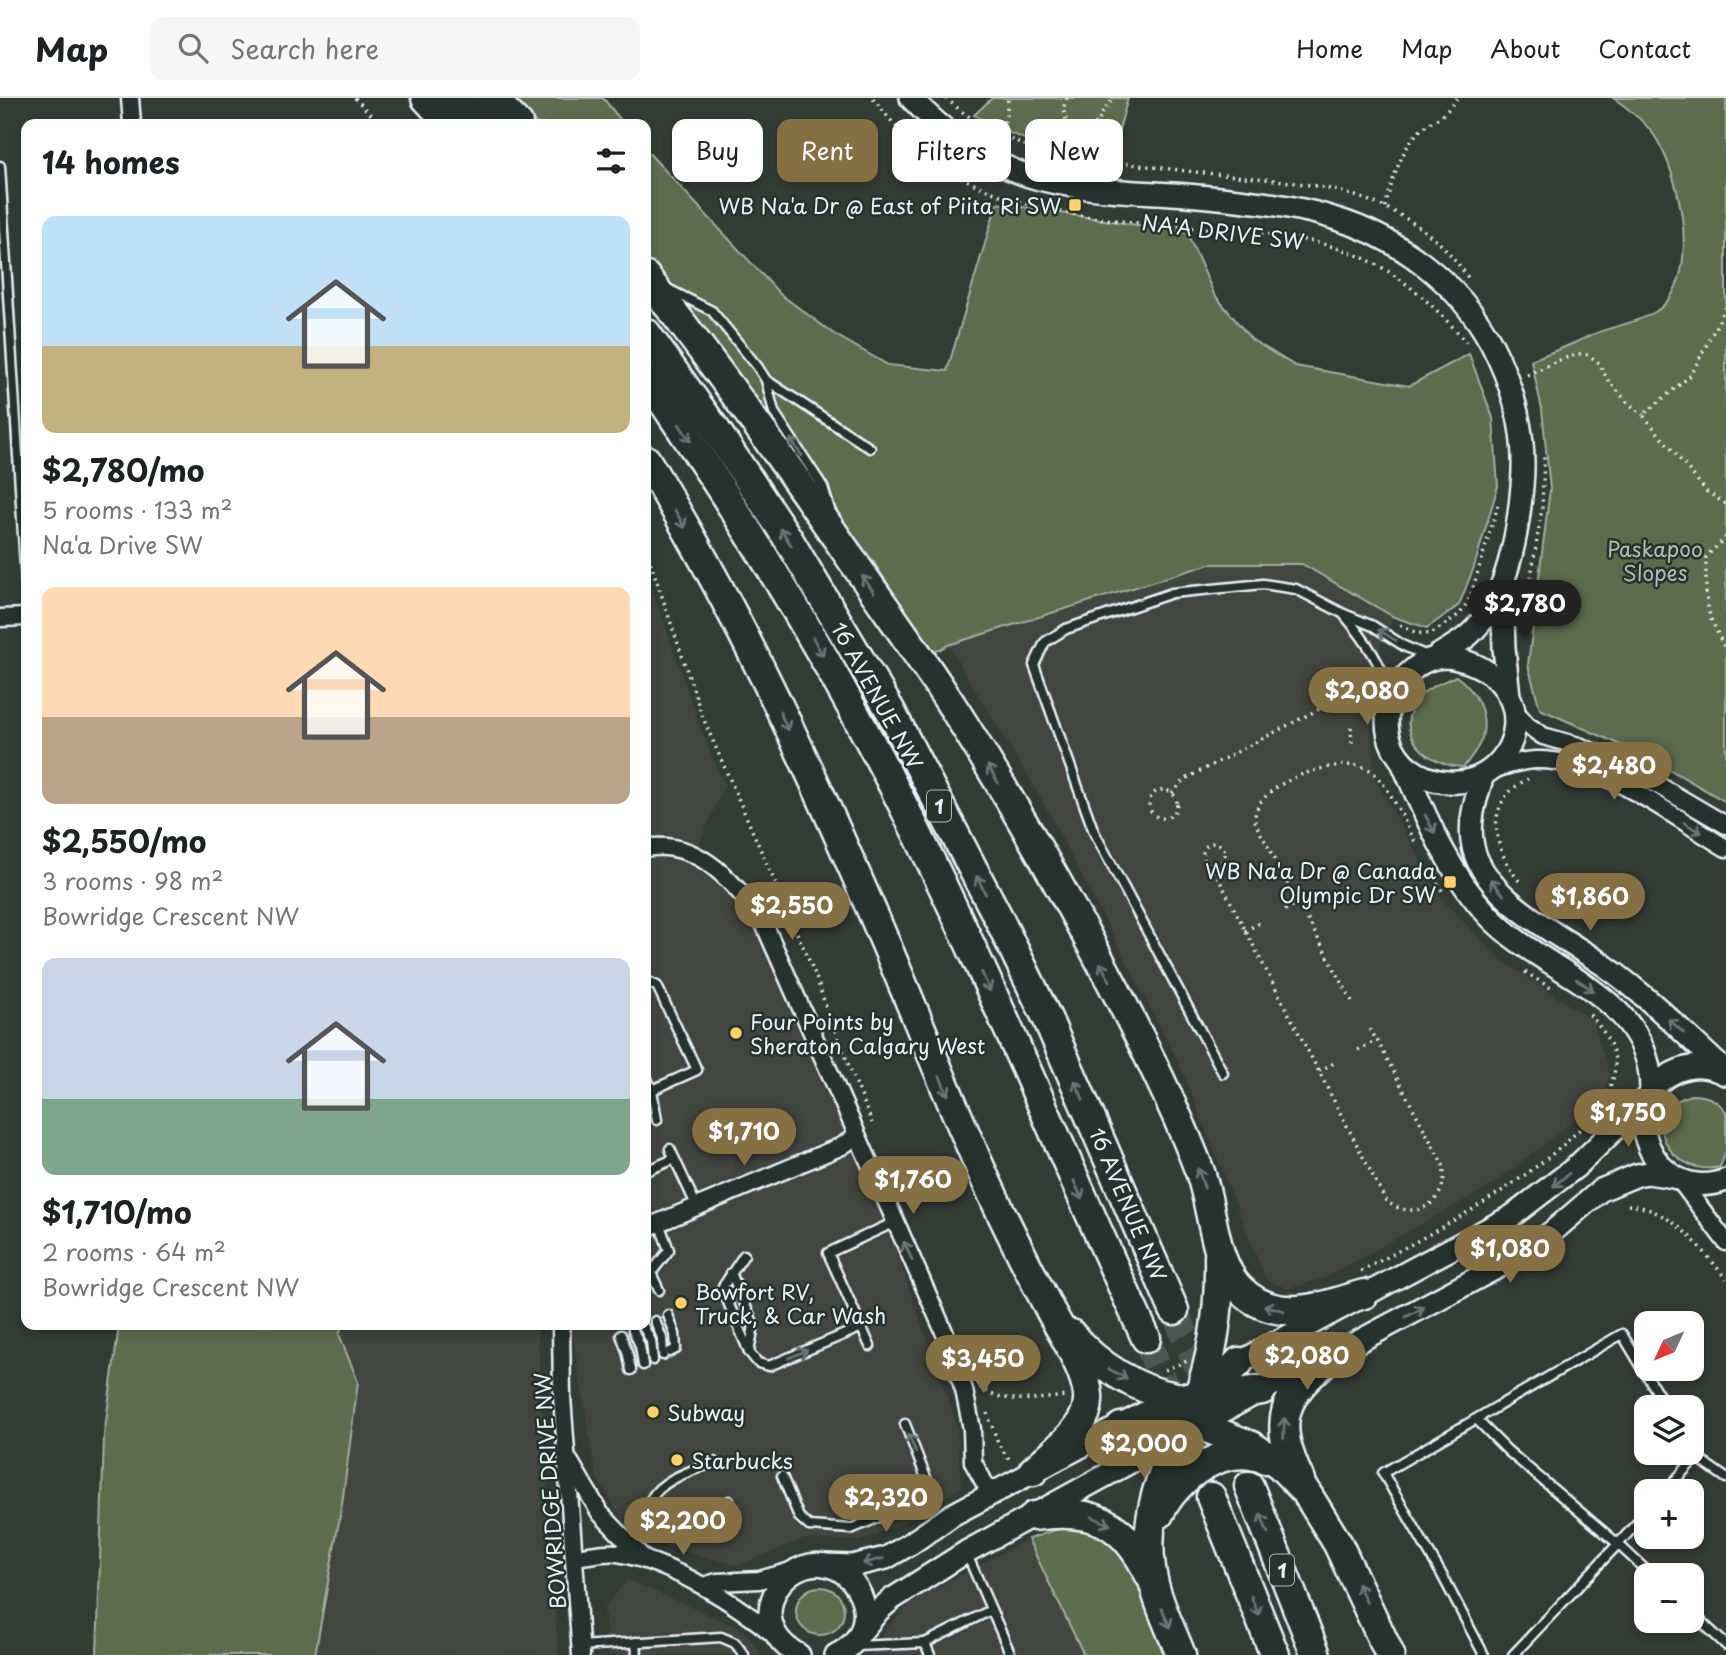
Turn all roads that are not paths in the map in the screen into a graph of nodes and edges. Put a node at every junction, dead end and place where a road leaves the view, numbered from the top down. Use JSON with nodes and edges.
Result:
{"nodes":[{"id":1,"x":130,"y":98,"type":"edge"},
{"id":2,"x":407,"y":98,"type":"edge"},
{"id":3,"x":426,"y":98,"type":"edge"},
{"id":4,"x":458,"y":98,"type":"edge"},
{"id":5,"x":492,"y":98,"type":"edge"},
{"id":6,"x":911,"y":98,"type":"edge"},
{"id":7,"x":132,"y":119,"type":"edge"},
{"id":8,"x":422,"y":119,"type":"edge"},
{"id":9,"x":445,"y":119,"type":"edge"},
{"id":10,"x":477,"y":119,"type":"edge"},
{"id":11,"x":513,"y":119,"type":"edge"},
{"id":12,"x":0,"y":166,"type":"edge"},
{"id":13,"x":651,"y":279,"type":"edge"},
{"id":14,"x":651,"y":283,"type":"edge"},
{"id":15,"x":651,"y":340,"type":"edge"},
{"id":16,"x":766,"y":380,"type":"junction"},
{"id":17,"x":651,"y":384,"type":"edge"},
{"id":18,"x":870,"y":447,"type":"dead end"},
{"id":19,"x":651,"y":469,"type":"edge"},
{"id":20,"x":21,"y":504,"type":"edge"},
{"id":21,"x":832,"y":531,"type":"junction"},
{"id":22,"x":1502,"y":588,"type":"junction"},
{"id":23,"x":1343,"y":614,"type":"junction"},
{"id":24,"x":21,"y":617,"type":"edge"},
{"id":25,"x":0,"y":618,"type":"edge"},
{"id":26,"x":1433,"y":657,"type":"junction"},
{"id":27,"x":1391,"y":697,"type":"junction"},
{"id":28,"x":1511,"y":703,"type":"junction"},
{"id":29,"x":1402,"y":762,"type":"junction"},
{"id":30,"x":1488,"y":773,"type":"junction"},
{"id":31,"x":1726,"y":825,"type":"edge"},
{"id":32,"x":651,"y":847,"type":"edge"},
{"id":33,"x":1726,"y":848,"type":"edge"},
{"id":34,"x":651,"y":983,"type":"edge"},
{"id":35,"x":1223,"y":1073,"type":"dead end"},
{"id":36,"x":1726,"y":1073,"type":"edge"},
{"id":37,"x":652,"y":1090,"type":"joint"},
{"id":38,"x":1648,"y":1095,"type":"junction"},
{"id":39,"x":657,"y":1120,"type":"dead end"},
{"id":40,"x":856,"y":1136,"type":"junction"},
{"id":41,"x":670,"y":1149,"type":"dead end"},
{"id":42,"x":674,"y":1159,"type":"junction"},
{"id":43,"x":651,"y":1169,"type":"edge"},
{"id":44,"x":1677,"y":1180,"type":"junction"},
{"id":45,"x":1726,"y":1180,"type":"edge"},
{"id":46,"x":697,"y":1207,"type":"junction"},
{"id":47,"x":895,"y":1222,"type":"junction"},
{"id":48,"x":652,"y":1226,"type":"edge"},
{"id":49,"x":1726,"y":1242,"type":"edge"},
{"id":50,"x":1219,"y":1244,"type":"junction"},
{"id":51,"x":744,"y":1255,"type":"dead end"},
{"id":52,"x":651,"y":1271,"type":"edge"},
{"id":53,"x":731,"y":1273,"type":"junction"},
{"id":54,"x":651,"y":1279,"type":"edge"},
{"id":55,"x":1360,"y":1284,"type":"junction"},
{"id":56,"x":1040,"y":1289,"type":"junction"},
{"id":57,"x":659,"y":1290,"type":"dead end"},
{"id":58,"x":1174,"y":1310,"type":"tunnel mouth"},
{"id":59,"x":668,"y":1315,"type":"dead end"},
{"id":60,"x":655,"y":1321,"type":"dead end"},
{"id":61,"x":862,"y":1327,"type":"junction"},
{"id":62,"x":561,"y":1330,"type":"edge"},
{"id":63,"x":633,"y":1330,"type":"dead end"},
{"id":64,"x":645,"y":1330,"type":"edge"},
{"id":65,"x":621,"y":1335,"type":"dead end"},
{"id":66,"x":1146,"y":1338,"type":"tunnel mouth"},
{"id":67,"x":870,"y":1346,"type":"dead end"},
{"id":68,"x":749,"y":1352,"type":"junction"},
{"id":69,"x":1333,"y":1355,"type":"junction"},
{"id":70,"x":653,"y":1360,"type":"dead end"},
{"id":71,"x":1239,"y":1362,"type":"joint"},
{"id":72,"x":643,"y":1365,"type":"dead end"},
{"id":73,"x":631,"y":1370,"type":"dead end"},
{"id":74,"x":1262,"y":1390,"type":"joint"},
{"id":75,"x":1659,"y":1395,"type":"edge"},
{"id":76,"x":1189,"y":1408,"type":"junction"},
{"id":77,"x":1477,"y":1420,"type":"junction"},
{"id":78,"x":905,"y":1424,"type":"dead end"},
{"id":79,"x":1121,"y":1427,"type":"joint"},
{"id":80,"x":567,"y":1458,"type":"junction"},
{"id":81,"x":713,"y":1462,"type":"dead end"},
{"id":82,"x":1704,"y":1462,"type":"edge"},
{"id":83,"x":1280,"y":1465,"type":"junction"},
{"id":84,"x":1686,"y":1465,"type":"edge"},
{"id":85,"x":1023,"y":1468,"type":"junction"},
{"id":86,"x":782,"y":1476,"type":"dead end"},
{"id":87,"x":1726,"y":1478,"type":"edge"},
{"id":88,"x":1675,"y":1479,"type":"edge"},
{"id":89,"x":1249,"y":1486,"type":"dead end"},
{"id":90,"x":1306,"y":1492,"type":"junction"},
{"id":91,"x":991,"y":1495,"type":"junction"},
{"id":92,"x":1211,"y":1497,"type":"tunnel mouth"},
{"id":93,"x":729,"y":1501,"type":"dead end"},
{"id":94,"x":1034,"y":1516,"type":"junction"},
{"id":95,"x":1634,"y":1527,"type":"edge"},
{"id":96,"x":1150,"y":1534,"type":"junction"},
{"id":97,"x":1618,"y":1544,"type":"junction"},
{"id":98,"x":967,"y":1552,"type":"junction"},
{"id":99,"x":574,"y":1557,"type":"junction"},
{"id":100,"x":647,"y":1562,"type":"junction"},
{"id":101,"x":1638,"y":1563,"type":"edge"},
{"id":102,"x":824,"y":1565,"type":"junction"},
{"id":103,"x":797,"y":1569,"type":"junction"},
{"id":104,"x":1154,"y":1584,"type":"junction"},
{"id":105,"x":704,"y":1586,"type":"junction"},
{"id":106,"x":991,"y":1610,"type":"junction"},
{"id":107,"x":1704,"y":1624,"type":"edge"},
{"id":108,"x":636,"y":1642,"type":"junction"},
{"id":109,"x":925,"y":1643,"type":"junction"},
{"id":110,"x":1726,"y":1645,"type":"edge"},
{"id":111,"x":848,"y":1647,"type":"edge"},
{"id":112,"x":789,"y":1649,"type":"edge"},
{"id":113,"x":581,"y":1650,"type":"edge"},
{"id":114,"x":637,"y":1655,"type":"edge"},
{"id":115,"x":744,"y":1655,"type":"edge"},
{"id":116,"x":930,"y":1655,"type":"edge"},
{"id":117,"x":1011,"y":1655,"type":"edge"},
{"id":118,"x":1181,"y":1655,"type":"edge"},
{"id":119,"x":1275,"y":1655,"type":"edge"},
{"id":120,"x":1316,"y":1655,"type":"edge"},
{"id":121,"x":1390,"y":1655,"type":"edge"},
{"id":122,"x":1484,"y":1655,"type":"edge"},
{"id":123,"x":1513,"y":1655,"type":"edge"}],
"edges":[{"from":1,"to":7,"type":"street"},
{"from":2,"to":8,"type":"highway"},
{"from":3,"to":9,"type":"highway"},
{"from":4,"to":10,"type":"highway"},
{"from":5,"to":11,"type":"highway"},
{"from":6,"to":22,"type":"street","name":"NA'A DRIVE SW"},
{"from":12,"to":20,"type":"lane"},
{"from":13,"to":16,"type":"lane"},
{"from":14,"to":21,"type":"highway"},
{"from":58,"to":15,"type":"highway","name":"16 AVENUE NW","number":"1","one_way":true},
{"from":16,"to":18,"type":"lane"},
{"from":21,"to":16,"type":"lane","one_way":true},
{"from":17,"to":66,"type":"highway","name":"16 AVENUE NW","number":"1","one_way":true},
{"from":19,"to":56,"type":"highway","one_way":true},
{"from":50,"to":21,"type":"highway","one_way":true},
{"from":22,"to":26,"type":"street","name":"NA'A DRIVE SW"},
{"from":22,"to":28,"type":"street","name":"NA'A DRIVE SW"},
{"from":26,"to":23,"type":"lane","one_way":true},
{"from":23,"to":27,"type":"lane"},
{"from":23,"to":35,"type":"lane"},
{"from":24,"to":25,"type":"street"},
{"from":26,"to":27,"type":"street"},
{"from":26,"to":28,"type":"street"},
{"from":27,"to":29,"type":"street"},
{"from":28,"to":30,"type":"street"},
{"from":28,"to":31,"type":"street"},
{"from":29,"to":30,"type":"street"},
{"from":29,"to":38,"type":"street","one_way":true},
{"from":30,"to":33,"type":"street","one_way":true},
{"from":36,"to":30,"type":"street","one_way":true},
{"from":32,"to":40,"type":"street"},
{"from":34,"to":37,"type":"lane"},
{"from":36,"to":38,"type":"street"},
{"from":37,"to":39,"type":"lane"},
{"from":38,"to":44,"type":"street"},
{"from":38,"to":55,"type":"street","one_way":true},
{"from":40,"to":46,"type":"street"},
{"from":40,"to":47,"type":"street"},
{"from":41,"to":42,"type":"lane"},
{"from":42,"to":43,"type":"lane"},
{"from":42,"to":46,"type":"lane"},
{"from":44,"to":45,"type":"street"},
{"from":44,"to":49,"type":"street"},
{"from":69,"to":44,"type":"street","one_way":true},
{"from":46,"to":48,"type":"street"},
{"from":47,"to":61,"type":"lane"},
{"from":91,"to":47,"type":"street","one_way":true},
{"from":48,"to":52,"type":"lane"},
{"from":55,"to":50,"type":"highway","one_way":true},
{"from":50,"to":76,"type":"highway"},
{"from":51,"to":53,"type":"lane"},
{"from":53,"to":68,"type":"lane"},
{"from":53,"to":68,"type":"lane"},
{"from":54,"to":57,"type":"lane"},
{"from":55,"to":71,"type":"street"},
{"from":56,"to":76,"type":"highway","one_way":true},
{"from":56,"to":85,"type":"highway"},
{"from":59,"to":60,"type":"lane"},
{"from":61,"to":67,"type":"lane"},
{"from":68,"to":61,"type":"lane","one_way":true},
{"from":62,"to":80,"type":"street","name":"BOWRIDGE DRIVE NW"},
{"from":63,"to":72,"type":"lane"},
{"from":64,"to":70,"type":"lane"},
{"from":65,"to":73,"type":"lane"},
{"from":69,"to":74,"type":"street"},
{"from":90,"to":69,"type":"highway","one_way":true},
{"from":71,"to":76,"type":"highway"},
{"from":74,"to":76,"type":"highway"},
{"from":75,"to":77,"type":"lane"},
{"from":76,"to":79,"type":"highway"},
{"from":76,"to":83,"type":"highway"},
{"from":76,"to":94,"type":"street"},
{"from":76,"to":96,"type":"highway"},
{"from":77,"to":97,"type":"lane"},
{"from":77,"to":122,"type":"lane"},
{"from":86,"to":78,"type":"lane","one_way":true},
{"from":79,"to":85,"type":"street"},
{"from":80,"to":99,"type":"street","name":"BOWRIDGE DRIVE NW"},
{"from":80,"to":100,"type":"street"},
{"from":81,"to":93,"type":"lane"},
{"from":82,"to":87,"type":"lane"},
{"from":83,"to":90,"type":"highway"},
{"from":83,"to":96,"type":"highway"},
{"from":84,"to":88,"type":"lane"},
{"from":85,"to":91,"type":"street"},
{"from":120,"to":89,"type":"highway","number":"1","one_way":true},
{"from":121,"to":90,"type":"highway","one_way":true},
{"from":91,"to":102,"type":"street","one_way":true},
{"from":92,"to":119,"type":"highway","number":"1","one_way":true},
{"from":94,"to":98,"type":"street"},
{"from":94,"to":104,"type":"highway","one_way":true},
{"from":95,"to":97,"type":"lane"},
{"from":96,"to":104,"type":"highway"},
{"from":97,"to":101,"type":"lane"},
{"from":97,"to":123,"type":"lane"},
{"from":98,"to":106,"type":"lane"},
{"from":98,"to":111,"type":"street"},
{"from":99,"to":100,"type":"street"},
{"from":99,"to":113,"type":"street","name":"BOWRIDGE DRIVE NW"},
{"from":100,"to":105,"type":"street"},
{"from":102,"to":103,"type":"street"},
{"from":102,"to":111,"type":"street"},
{"from":103,"to":105,"type":"street"},
{"from":103,"to":112,"type":"street"},
{"from":104,"to":118,"type":"highway","one_way":true},
{"from":105,"to":112,"type":"street"},
{"from":106,"to":109,"type":"lane"},
{"from":106,"to":117,"type":"lane"},
{"from":107,"to":110,"type":"lane"},
{"from":108,"to":113,"type":"lane"},
{"from":108,"to":114,"type":"lane"},
{"from":108,"to":115,"type":"lane"},
{"from":109,"to":111,"type":"lane"},
{"from":109,"to":116,"type":"lane"}]}
